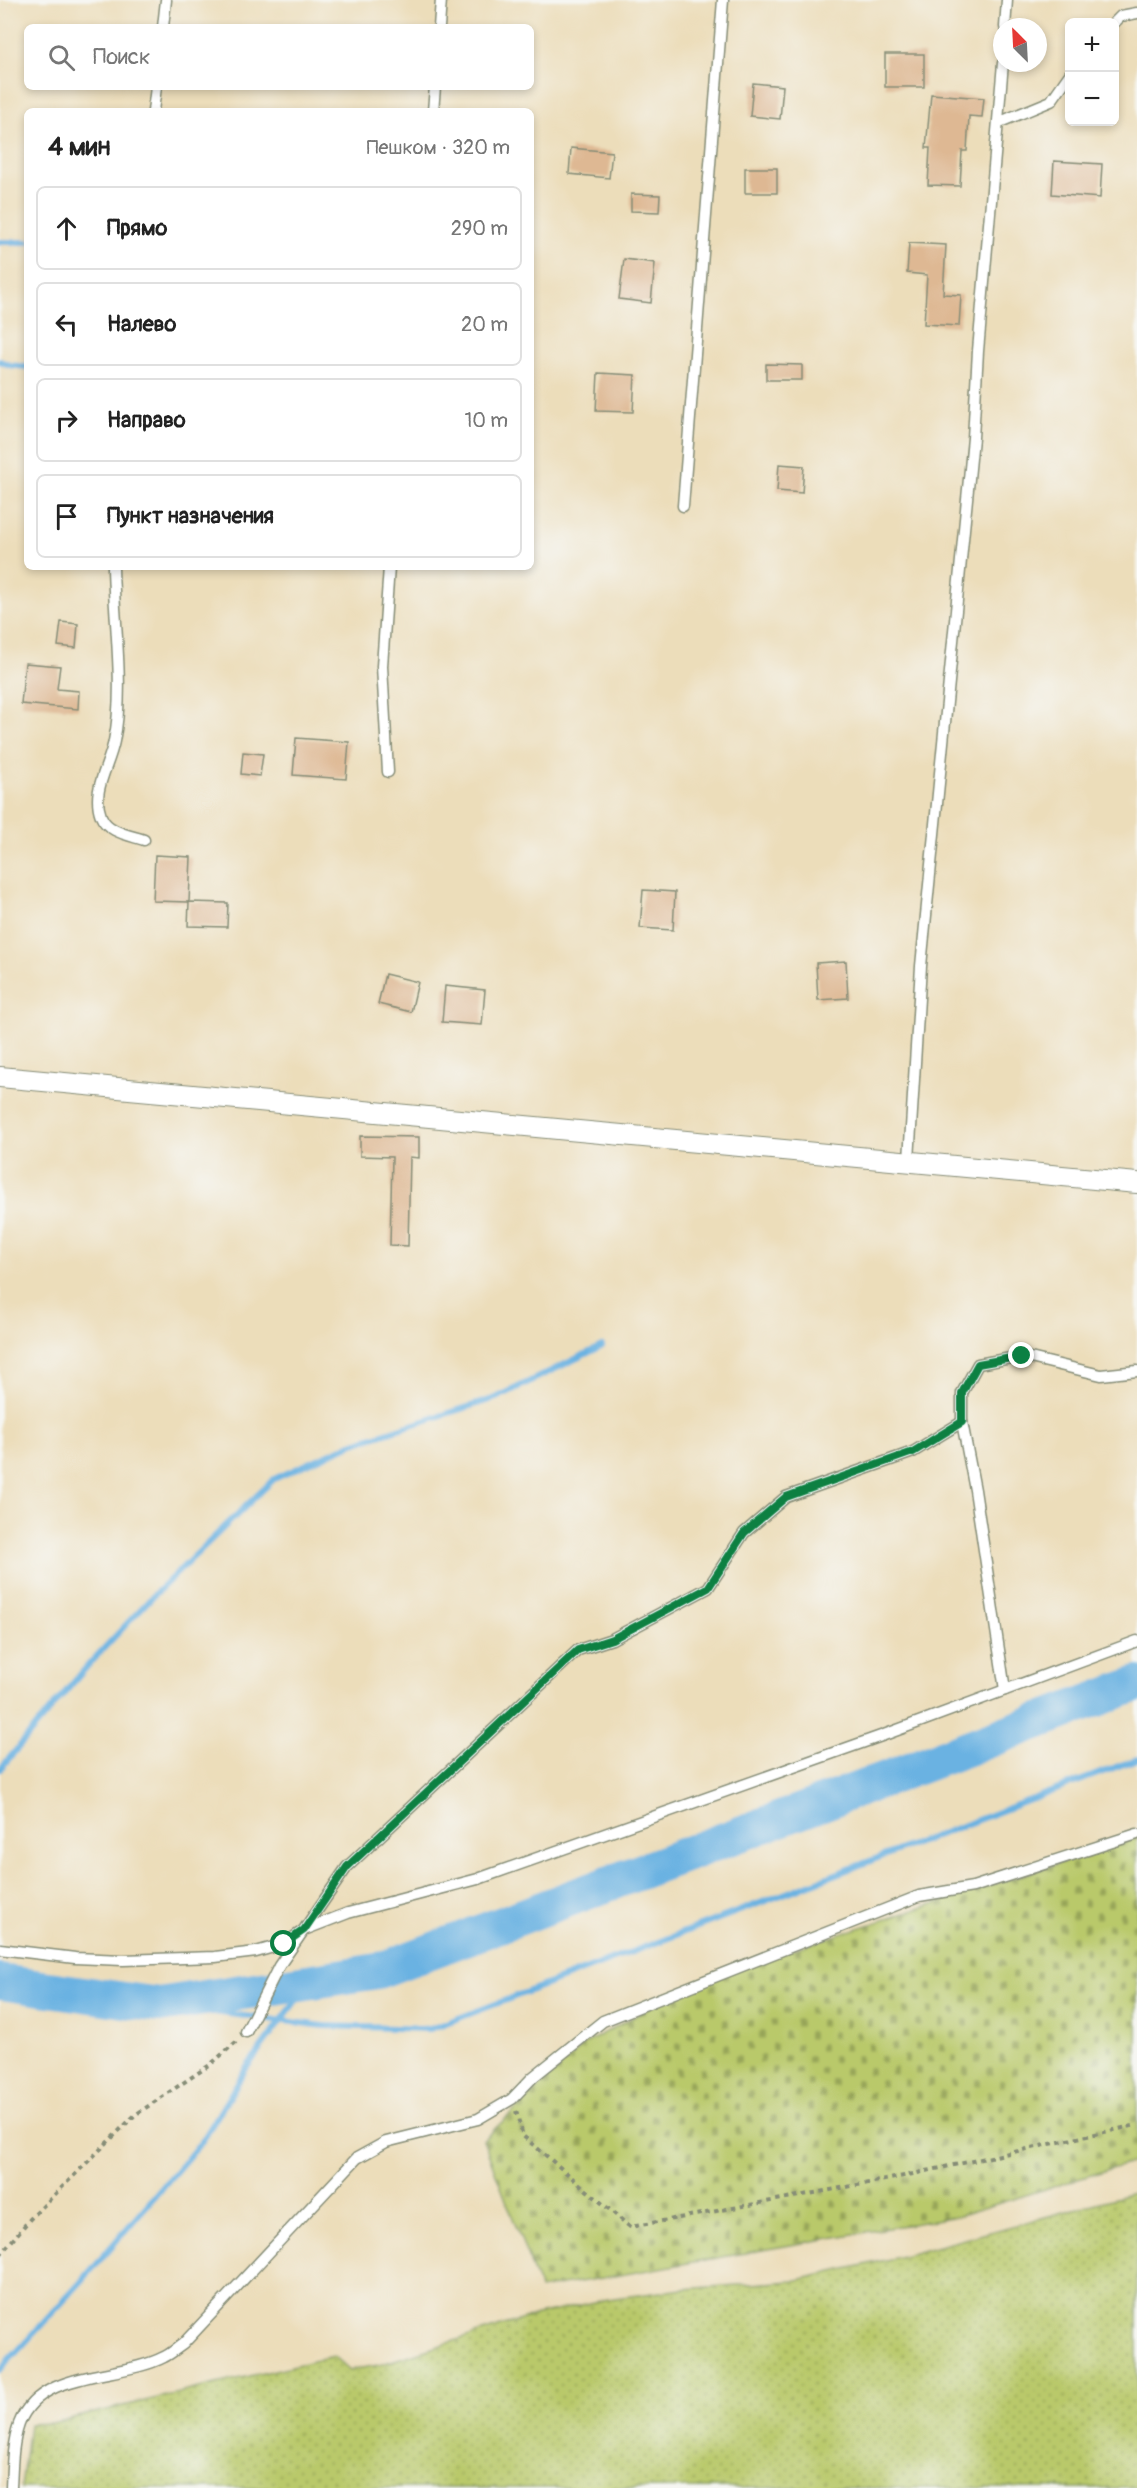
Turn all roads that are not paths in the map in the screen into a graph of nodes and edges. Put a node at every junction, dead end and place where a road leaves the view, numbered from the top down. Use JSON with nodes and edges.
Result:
{"nodes":[{"id":1,"x":166,"y":0,"type":"edge"},
{"id":2,"x":441,"y":0,"type":"edge"},
{"id":3,"x":723,"y":0,"type":"edge"},
{"id":4,"x":1007,"y":0,"type":"edge"},
{"id":5,"x":1137,"y":13,"type":"edge"},
{"id":6,"x":1006,"y":18,"type":"edge"},
{"id":7,"x":1119,"y":18,"type":"edge"},
{"id":8,"x":162,"y":24,"type":"edge"},
{"id":9,"x":440,"y":24,"type":"edge"},
{"id":10,"x":1003,"y":72,"type":"edge"},
{"id":11,"x":1065,"y":81,"type":"edge"},
{"id":12,"x":156,"y":90,"type":"edge"},
{"id":13,"x":435,"y":90,"type":"edge"},
{"id":14,"x":153,"y":108,"type":"edge"},
{"id":15,"x":433,"y":108,"type":"edge"},
{"id":16,"x":1000,"y":122,"type":"junction"},
{"id":17,"x":683,"y":506,"type":"dead end"},
{"id":18,"x":113,"y":570,"type":"edge"},
{"id":19,"x":389,"y":570,"type":"edge"},
{"id":20,"x":388,"y":772,"type":"dead end"},
{"id":21,"x":144,"y":840,"type":"dead end"},
{"id":22,"x":0,"y":1077,"type":"edge"},
{"id":23,"x":909,"y":1160,"type":"junction"},
{"id":24,"x":1137,"y":1183,"type":"edge"},
{"id":25,"x":1137,"y":1371,"type":"edge"},
{"id":26,"x":962,"y":1422,"type":"junction"},
{"id":27,"x":1137,"y":1641,"type":"edge"},
{"id":28,"x":1005,"y":1690,"type":"junction"},
{"id":29,"x":1137,"y":1834,"type":"edge"},
{"id":30,"x":304,"y":1930,"type":"junction"},
{"id":31,"x":0,"y":1949,"type":"edge"},
{"id":32,"x":246,"y":2032,"type":"road end"},
{"id":33,"x":10,"y":2488,"type":"edge"}],
"edges":[{"from":1,"to":8,"type":"lane"},
{"from":2,"to":9,"type":"lane"},
{"from":3,"to":17,"type":"lane"},
{"from":4,"to":6,"type":"lane"},
{"from":5,"to":7,"type":"lane"},
{"from":10,"to":16,"type":"lane"},
{"from":11,"to":16,"type":"lane"},
{"from":12,"to":14,"type":"lane"},
{"from":13,"to":15,"type":"lane"},
{"from":16,"to":23,"type":"lane"},
{"from":18,"to":21,"type":"lane"},
{"from":19,"to":20,"type":"lane"},
{"from":22,"to":23,"type":"street"},
{"from":23,"to":24,"type":"street"},
{"from":25,"to":26,"type":"lane"},
{"from":26,"to":28,"type":"lane"},
{"from":26,"to":30,"type":"lane"},
{"from":27,"to":28,"type":"lane"},
{"from":28,"to":30,"type":"lane"},
{"from":29,"to":33,"type":"lane"},
{"from":30,"to":31,"type":"lane"},
{"from":30,"to":32,"type":"lane"}]}
